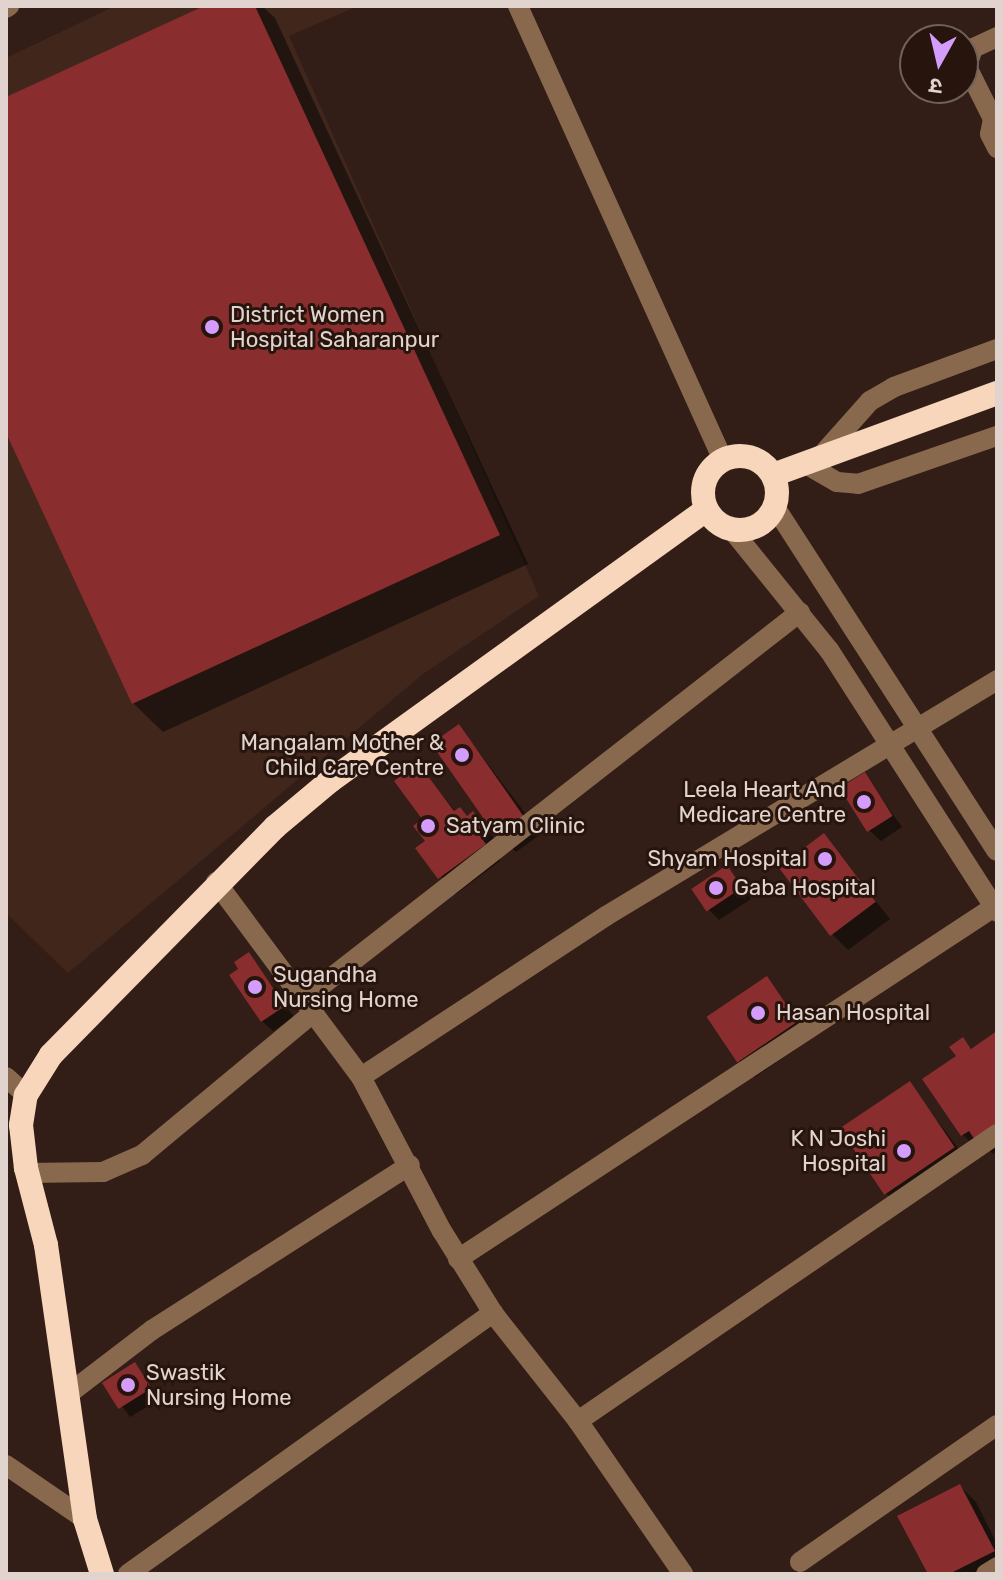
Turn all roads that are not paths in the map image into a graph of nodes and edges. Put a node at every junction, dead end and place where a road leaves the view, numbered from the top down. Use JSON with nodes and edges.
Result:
{"nodes":[{"id":1,"x":518,"y":6,"type":"edge"},
{"id":2,"x":997,"y":37,"type":"edge"},
{"id":3,"x":995,"y":119,"type":"edge"},
{"id":4,"x":997,"y":148,"type":"edge"},
{"id":5,"x":997,"y":349,"type":"edge"},
{"id":6,"x":997,"y":393,"type":"edge"},
{"id":7,"x":997,"y":436,"type":"edge"},
{"id":8,"x":723,"y":459,"type":"junction"},
{"id":9,"x":813,"y":459,"type":"junction"},
{"id":10,"x":773,"y":475,"type":"junction"},
{"id":11,"x":775,"y":507,"type":"junction"},
{"id":12,"x":706,"y":510,"type":"junction"},
{"id":13,"x":732,"y":530,"type":"junction"},
{"id":14,"x":800,"y":612,"type":"junction"},
{"id":15,"x":997,"y":680,"type":"edge"},
{"id":16,"x":916,"y":730,"type":"junction"},
{"id":17,"x":892,"y":748,"type":"junction"},
{"id":18,"x":997,"y":851,"type":"edge"},
{"id":19,"x":216,"y":882,"type":"junction"},
{"id":20,"x":996,"y":910,"type":"edge"},
{"id":21,"x":309,"y":1005,"type":"junction"},
{"id":22,"x":6,"y":1077,"type":"edge"},
{"id":23,"x":361,"y":1077,"type":"junction"},
{"id":24,"x":26,"y":1095,"type":"junction"},
{"id":25,"x":997,"y":1134,"type":"edge"},
{"id":26,"x":410,"y":1165,"type":"junction"},
{"id":27,"x":28,"y":1173,"type":"junction"},
{"id":28,"x":458,"y":1259,"type":"junction"},
{"id":29,"x":493,"y":1313,"type":"junction"},
{"id":30,"x":67,"y":1395,"type":"junction"},
{"id":31,"x":578,"y":1421,"type":"junction"},
{"id":32,"x":997,"y":1425,"type":"edge"},
{"id":33,"x":6,"y":1465,"type":"edge"},
{"id":34,"x":85,"y":1519,"type":"junction"},
{"id":35,"x":800,"y":1562,"type":"dead end"},
{"id":36,"x":997,"y":1567,"type":"edge"},
{"id":37,"x":102,"y":1574,"type":"edge"},
{"id":38,"x":128,"y":1574,"type":"edge"},
{"id":39,"x":683,"y":1574,"type":"edge"},
{"id":40,"x":986,"y":1574,"type":"edge"}],
"edges":[{"from":1,"to":8,"type":"street"},
{"from":2,"to":3,"type":"street"},
{"from":3,"to":4,"type":"street"},
{"from":5,"to":9,"type":"street"},
{"from":6,"to":9,"type":"highway"},
{"from":7,"to":9,"type":"street"},
{"from":8,"to":10,"type":"highway"},
{"from":8,"to":12,"type":"highway"},
{"from":9,"to":10,"type":"highway"},
{"from":10,"to":11,"type":"highway"},
{"from":11,"to":13,"type":"highway"},
{"from":11,"to":16,"type":"street"},
{"from":12,"to":13,"type":"highway"},
{"from":12,"to":19,"type":"highway"},
{"from":13,"to":14,"type":"street"},
{"from":14,"to":17,"type":"street"},
{"from":14,"to":21,"type":"street"},
{"from":15,"to":16,"type":"street"},
{"from":16,"to":17,"type":"street"},
{"from":16,"to":18,"type":"street"},
{"from":17,"to":20,"type":"street"},
{"from":17,"to":23,"type":"street"},
{"from":19,"to":21,"type":"street"},
{"from":19,"to":24,"type":"highway"},
{"from":20,"to":28,"type":"street"},
{"from":21,"to":23,"type":"street"},
{"from":21,"to":27,"type":"street"},
{"from":22,"to":24,"type":"street"},
{"from":23,"to":26,"type":"street"},
{"from":24,"to":27,"type":"highway"},
{"from":25,"to":31,"type":"street"},
{"from":26,"to":28,"type":"street"},
{"from":26,"to":30,"type":"street"},
{"from":27,"to":30,"type":"highway"},
{"from":28,"to":29,"type":"street"},
{"from":29,"to":31,"type":"street"},
{"from":29,"to":38,"type":"street"},
{"from":30,"to":34,"type":"highway"},
{"from":31,"to":39,"type":"street"},
{"from":32,"to":35,"type":"street"},
{"from":33,"to":34,"type":"street"},
{"from":34,"to":37,"type":"highway"},
{"from":36,"to":40,"type":"street"}]}
